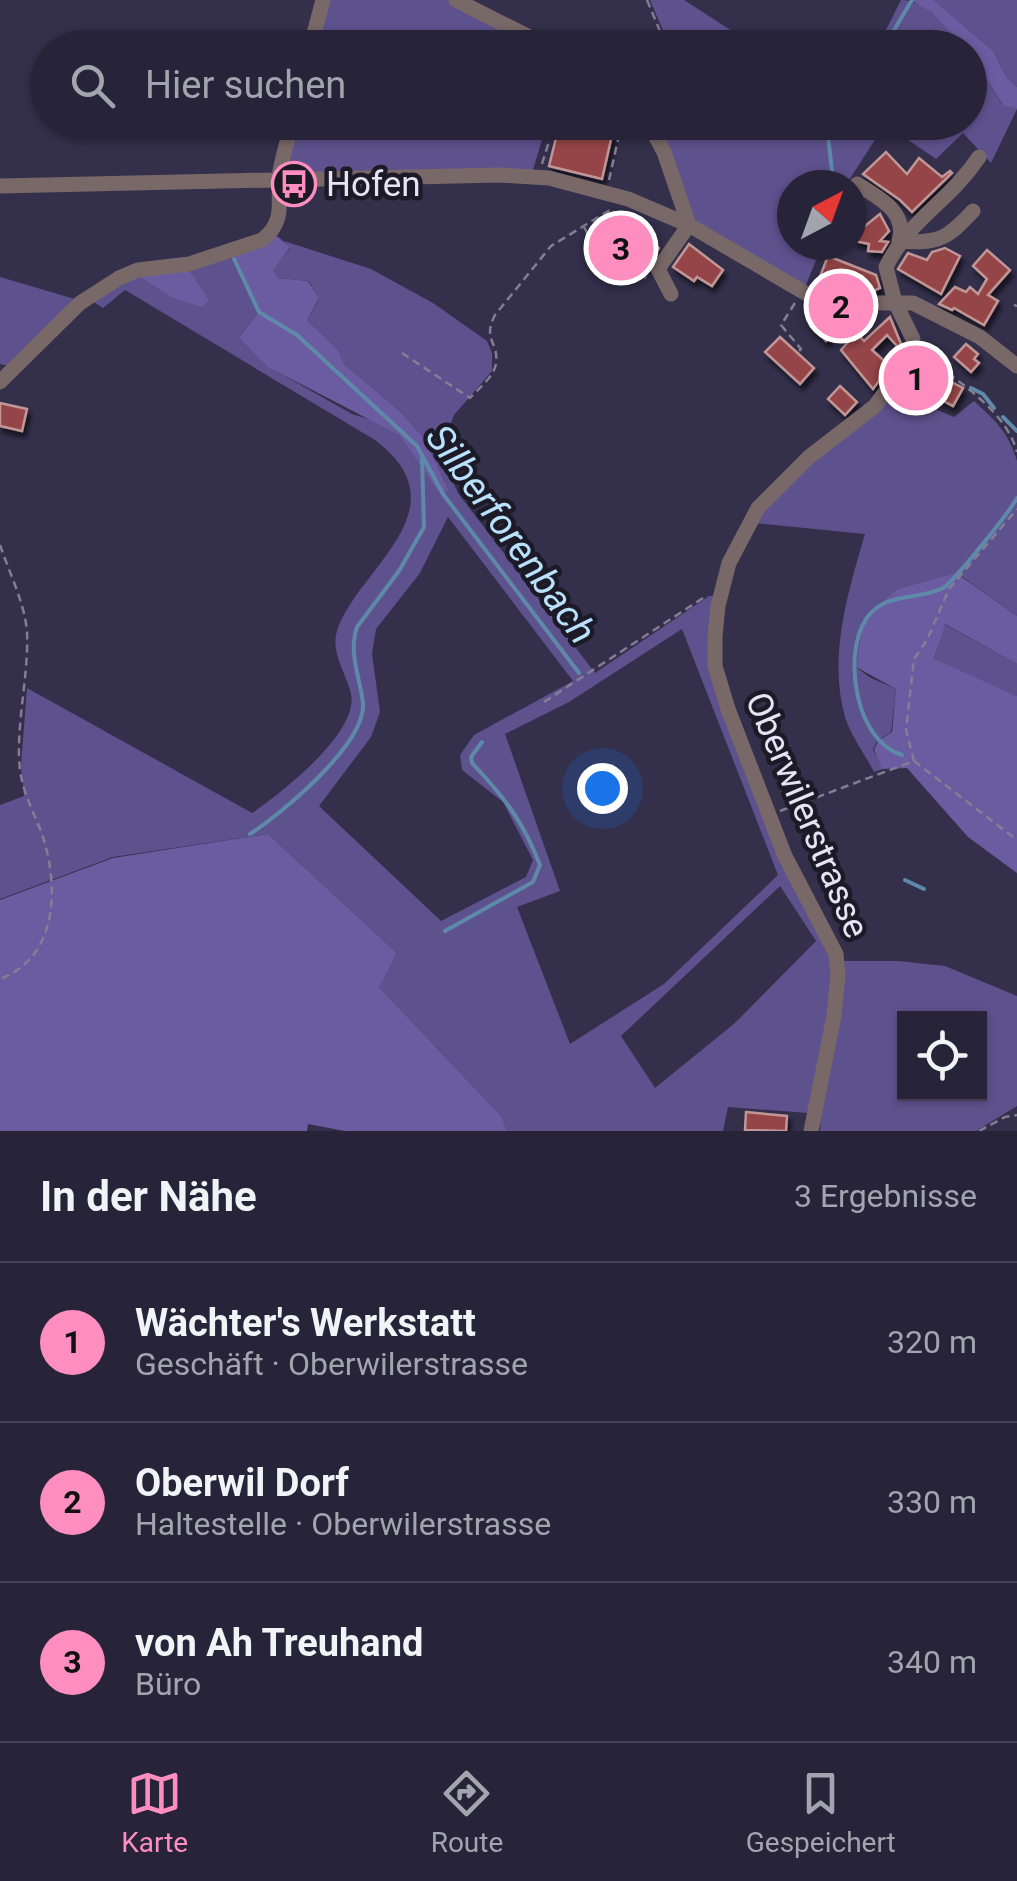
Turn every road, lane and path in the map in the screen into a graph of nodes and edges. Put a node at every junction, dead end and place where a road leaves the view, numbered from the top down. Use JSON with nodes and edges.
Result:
{"nodes":[{"id":1,"x":323,"y":0,"type":"edge"},
{"id":2,"x":456,"y":0,"type":"edge"},
{"id":3,"x":647,"y":0,"type":"edge"},
{"id":4,"x":315,"y":30,"type":"edge"},
{"id":5,"x":515,"y":30,"type":"edge"},
{"id":6,"x":660,"y":30,"type":"edge"},
{"id":7,"x":288,"y":140,"type":"edge"},
{"id":8,"x":550,"y":140,"type":"edge"},
{"id":9,"x":618,"y":140,"type":"edge"},
{"id":10,"x":658,"y":140,"type":"edge"},
{"id":11,"x":979,"y":157,"type":"dead end"},
{"id":12,"x":539,"y":178,"type":"junction"},
{"id":13,"x":279,"y":179,"type":"junction"},
{"id":14,"x":0,"y":186,"type":"edge"},
{"id":15,"x":867,"y":190,"type":"edge"},
{"id":16,"x":606,"y":192,"type":"junction"},
{"id":17,"x":628,"y":199,"type":"junction"},
{"id":18,"x":973,"y":211,"type":"dead end"},
{"id":19,"x":689,"y":225,"type":"junction"},
{"id":20,"x":583,"y":226,"type":"junction"},
{"id":21,"x":899,"y":241,"type":"junction"},
{"id":22,"x":658,"y":268,"type":"junction"},
{"id":23,"x":671,"y":294,"type":"dead end"},
{"id":24,"x":896,"y":302,"type":"junction"},
{"id":25,"x":792,"y":308,"type":"dead end"},
{"id":26,"x":913,"y":348,"type":"junction"},
{"id":27,"x":402,"y":353,"type":"dead end"},
{"id":28,"x":797,"y":353,"type":"dead end"},
{"id":29,"x":1017,"y":366,"type":"edge"},
{"id":30,"x":0,"y":382,"type":"edge"},
{"id":31,"x":1016,"y":441,"type":"edge"},
{"id":32,"x":1017,"y":452,"type":"edge"},
{"id":33,"x":1017,"y":508,"type":"edge"},
{"id":34,"x":0,"y":545,"type":"edge"},
{"id":35,"x":721,"y":592,"type":"junction"},
{"id":36,"x":544,"y":702,"type":"dead end"},
{"id":37,"x":914,"y":760,"type":"junction"},
{"id":38,"x":770,"y":815,"type":"junction"},
{"id":39,"x":1017,"y":840,"type":"edge"},
{"id":40,"x":0,"y":979,"type":"edge"},
{"id":41,"x":1017,"y":1115,"type":"edge"},
{"id":42,"x":811,"y":1131,"type":"edge"},
{"id":43,"x":979,"y":1131,"type":"edge"}],
"edges":[{"from":1,"to":4,"type":"street"},
{"from":2,"to":5,"type":"street"},
{"from":3,"to":6,"type":"path"},
{"from":7,"to":13,"type":"street"},
{"from":8,"to":12,"type":"path"},
{"from":9,"to":16,"type":"path"},
{"from":10,"to":19,"type":"street"},
{"from":11,"to":21,"type":"street"},
{"from":12,"to":13,"type":"street"},
{"from":12,"to":16,"type":"street"},
{"from":13,"to":14,"type":"street"},
{"from":13,"to":30,"type":"street"},
{"from":15,"to":21,"type":"street"},
{"from":16,"to":17,"type":"street"},
{"from":17,"to":19,"type":"street"},
{"from":17,"to":20,"type":"path"},
{"from":18,"to":21,"type":"street"},
{"from":19,"to":22,"type":"street"},
{"from":19,"to":24,"type":"street"},
{"from":20,"to":22,"type":"path"},
{"from":20,"to":27,"type":"path"},
{"from":21,"to":24,"type":"street"},
{"from":22,"to":23,"type":"street"},
{"from":24,"to":26,"type":"street"},
{"from":24,"to":29,"type":"street"},
{"from":25,"to":28,"type":"path"},
{"from":26,"to":31,"type":"path"},
{"from":26,"to":35,"type":"street","name":"Oberwilerstrasse"},
{"from":31,"to":32,"type":"path"},
{"from":33,"to":37,"type":"path"},
{"from":34,"to":40,"type":"path"},
{"from":35,"to":36,"type":"path"},
{"from":35,"to":38,"type":"street","name":"Oberwilerstrasse"},
{"from":37,"to":38,"type":"path"},
{"from":37,"to":39,"type":"path"},
{"from":38,"to":42,"type":"street","name":"Oberwilerstrasse"},
{"from":41,"to":43,"type":"path"}]}
